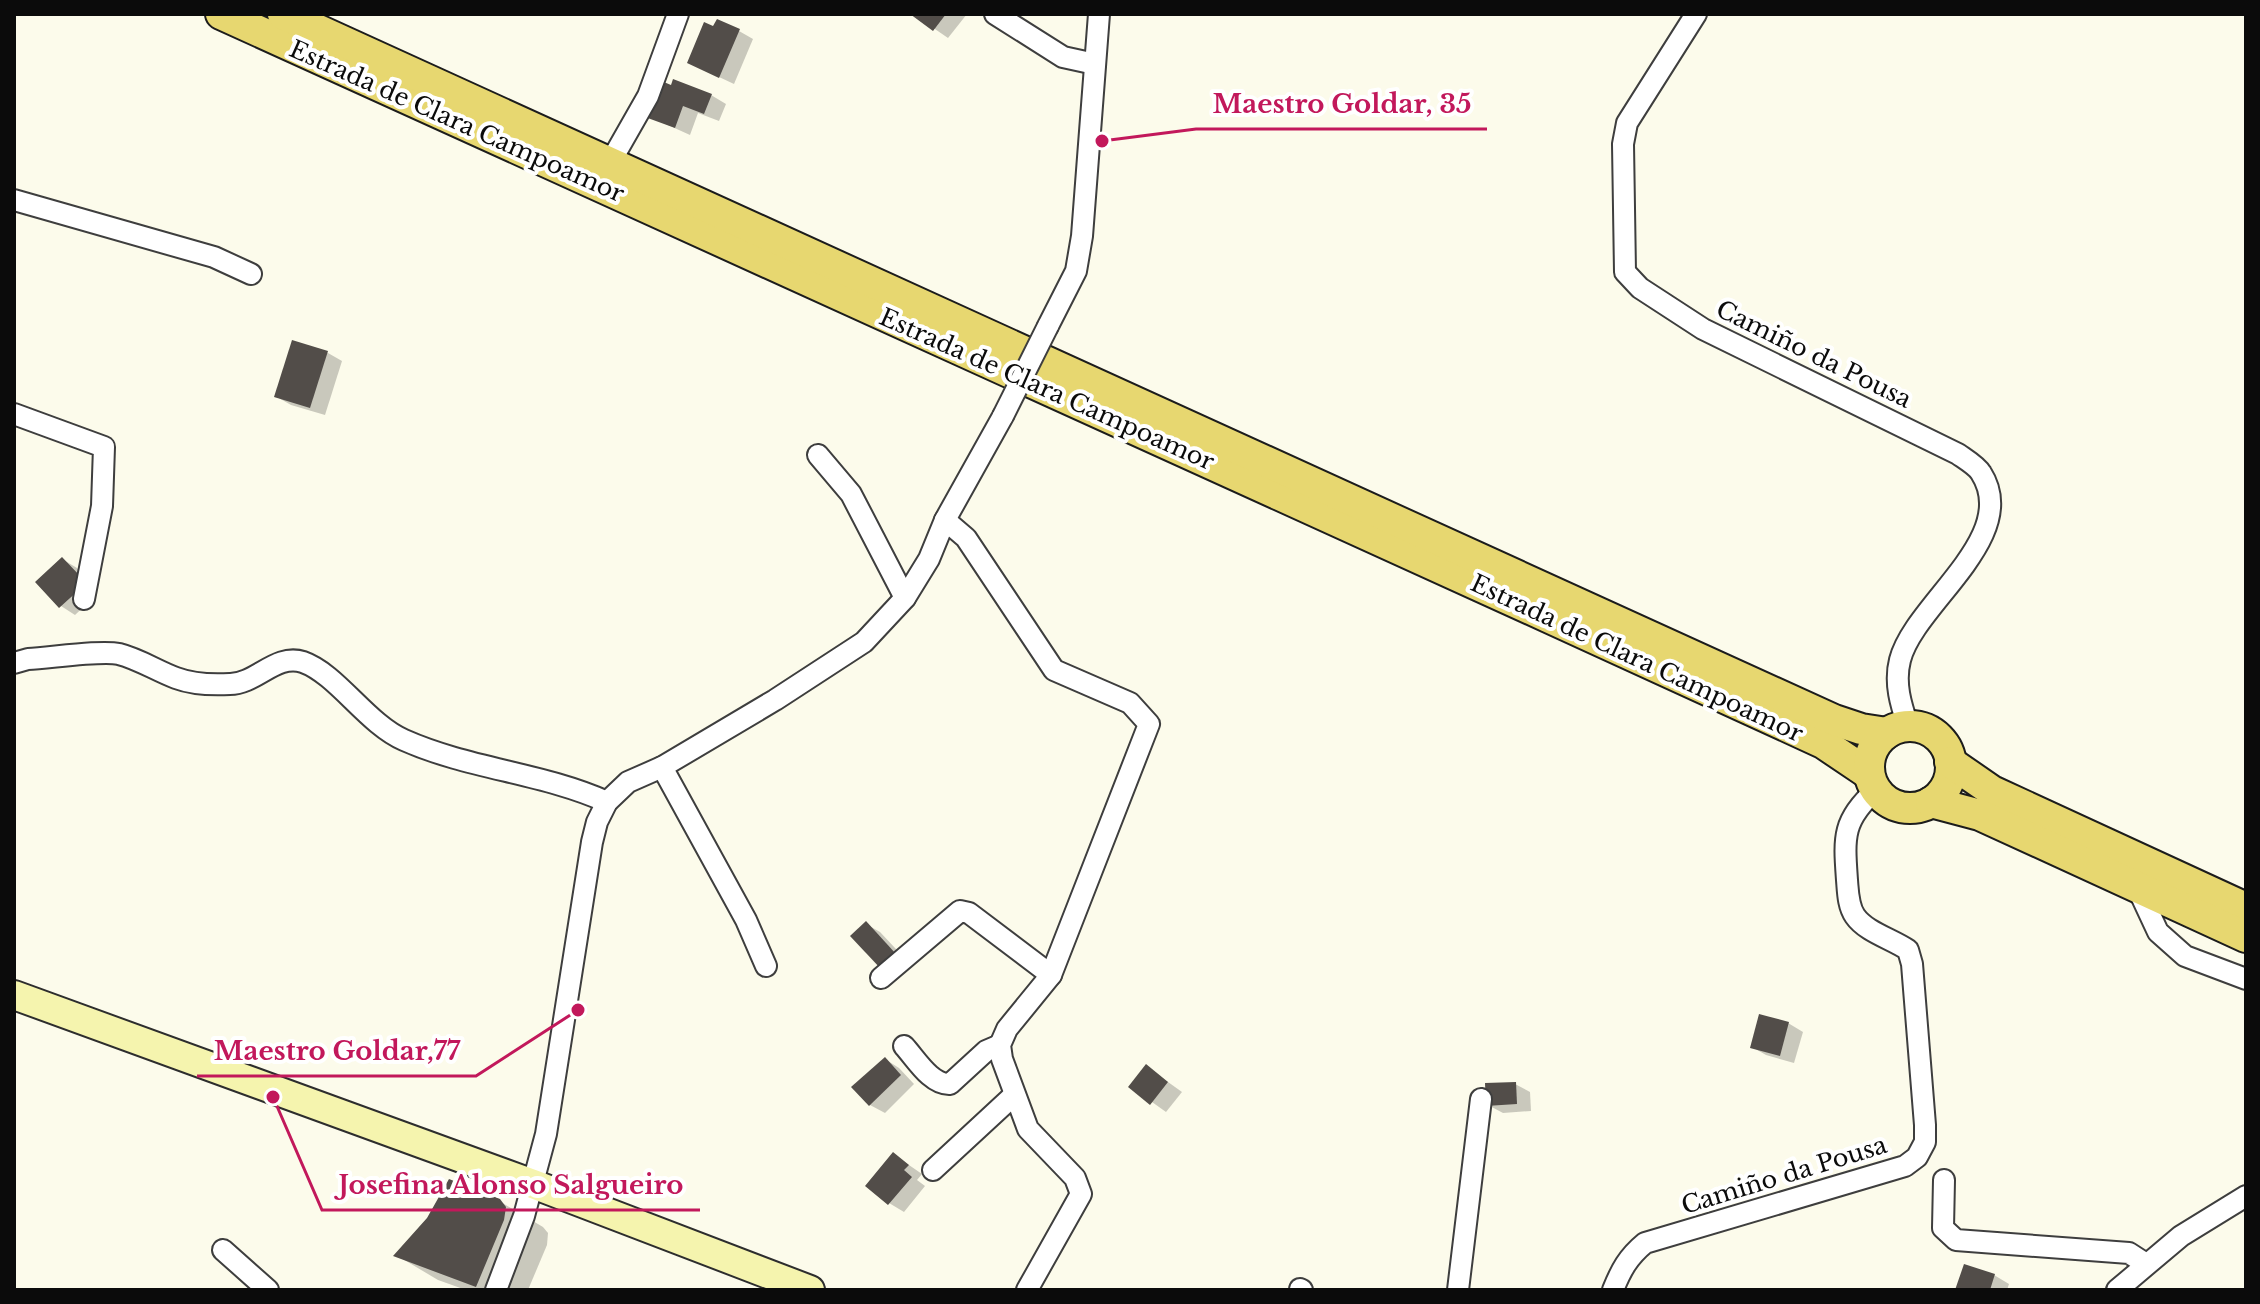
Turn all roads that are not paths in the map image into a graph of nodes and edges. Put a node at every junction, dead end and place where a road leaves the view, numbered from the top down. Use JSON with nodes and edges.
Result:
{"nodes":[{"id":1,"x":221,"y":14,"type":"edge"},
{"id":2,"x":283,"y":14,"type":"edge"},
{"id":3,"x":678,"y":14,"type":"edge"},
{"id":4,"x":995,"y":14,"type":"edge"},
{"id":5,"x":1099,"y":14,"type":"edge"},
{"id":6,"x":1696,"y":14,"type":"edge"},
{"id":7,"x":1095,"y":64,"type":"junction"},
{"id":8,"x":611,"y":161,"type":"junction"},
{"id":9,"x":14,"y":200,"type":"edge"},
{"id":10,"x":251,"y":274,"type":"dead end"},
{"id":11,"x":14,"y":414,"type":"edge"},
{"id":12,"x":818,"y":455,"type":"dead end"},
{"id":13,"x":945,"y":520,"type":"junction"},
{"id":14,"x":905,"y":598,"type":"junction"},
{"id":15,"x":84,"y":599,"type":"dead end"},
{"id":16,"x":14,"y":663,"type":"edge"},
{"id":17,"x":1898,"y":729,"type":"junction"},
{"id":18,"x":1950,"y":762,"type":"junction"},
{"id":19,"x":662,"y":767,"type":"junction"},
{"id":20,"x":1872,"y":782,"type":"junction"},
{"id":21,"x":607,"y":802,"type":"junction"},
{"id":22,"x":1931,"y":802,"type":"junction"},
{"id":23,"x":2137,"y":887,"type":"junction"},
{"id":24,"x":2246,"y":908,"type":"edge"},
{"id":25,"x":2246,"y":937,"type":"edge"},
{"id":26,"x":766,"y":966,"type":"dead end"},
{"id":27,"x":1051,"y":975,"type":"junction"},
{"id":28,"x":881,"y":978,"type":"dead end"},
{"id":29,"x":2246,"y":979,"type":"edge"},
{"id":30,"x":14,"y":995,"type":"edge"},
{"id":31,"x":1000,"y":1045,"type":"junction"},
{"id":32,"x":904,"y":1046,"type":"dead end"},
{"id":33,"x":1014,"y":1095,"type":"junction"},
{"id":34,"x":1481,"y":1099,"type":"dead end"},
{"id":35,"x":933,"y":1170,"type":"dead end"},
{"id":36,"x":1944,"y":1180,"type":"dead end"},
{"id":37,"x":533,"y":1184,"type":"junction"},
{"id":38,"x":2246,"y":1196,"type":"edge"},
{"id":39,"x":223,"y":1250,"type":"dead end"},
{"id":40,"x":2146,"y":1264,"type":"junction"},
{"id":41,"x":268,"y":1290,"type":"edge"},
{"id":42,"x":496,"y":1290,"type":"edge"},
{"id":43,"x":810,"y":1290,"type":"edge"},
{"id":44,"x":1027,"y":1290,"type":"edge"},
{"id":45,"x":1458,"y":1290,"type":"edge"},
{"id":46,"x":1613,"y":1290,"type":"edge"},
{"id":47,"x":2117,"y":1290,"type":"edge"}],
"edges":[{"from":1,"to":20,"type":"main road","name":"Estrada de Clara Campoamor"},
{"from":2,"to":8,"type":"main road","name":"Estrada de Clara Campoamor"},
{"from":3,"to":8,"type":"street"},
{"from":4,"to":7,"type":"street"},
{"from":5,"to":7,"type":"street"},
{"from":6,"to":17,"type":"street","name":"Camiño da Pousa"},
{"from":7,"to":13,"type":"street","bridge":true},
{"from":8,"to":17,"type":"main road","name":"Estrada de Clara Campoamor"},
{"from":9,"to":10,"type":"street"},
{"from":11,"to":15,"type":"street"},
{"from":12,"to":14,"type":"street"},
{"from":13,"to":14,"type":"street"},
{"from":13,"to":27,"type":"street"},
{"from":14,"to":19,"type":"street"},
{"from":16,"to":21,"type":"street"},
{"from":17,"to":18,"type":"main road","name":"Estrada de Clara Campoamor"},
{"from":17,"to":20,"type":"main road"},
{"from":18,"to":22,"type":"main road"},
{"from":18,"to":24,"type":"main road","name":"Estrada de Clara Campoamor"},
{"from":19,"to":21,"type":"street"},
{"from":19,"to":26,"type":"street"},
{"from":20,"to":22,"type":"main road","name":"Estrada de Clara Campoamor"},
{"from":20,"to":46,"type":"street","name":"Camiño da Pousa"},
{"from":21,"to":37,"type":"street"},
{"from":22,"to":23,"type":"main road","name":"Estrada de Clara Campoamor"},
{"from":23,"to":25,"type":"main road","name":"Estrada de Clara Campoamor"},
{"from":23,"to":29,"type":"street"},
{"from":27,"to":28,"type":"street"},
{"from":27,"to":31,"type":"street"},
{"from":30,"to":37,"type":"main road"},
{"from":31,"to":32,"type":"street"},
{"from":31,"to":33,"type":"street"},
{"from":33,"to":35,"type":"street"},
{"from":33,"to":44,"type":"street"},
{"from":34,"to":45,"type":"street"},
{"from":36,"to":40,"type":"street"},
{"from":37,"to":42,"type":"street"},
{"from":37,"to":43,"type":"main road"},
{"from":38,"to":40,"type":"street"},
{"from":39,"to":41,"type":"street"},
{"from":40,"to":47,"type":"street"}]}
